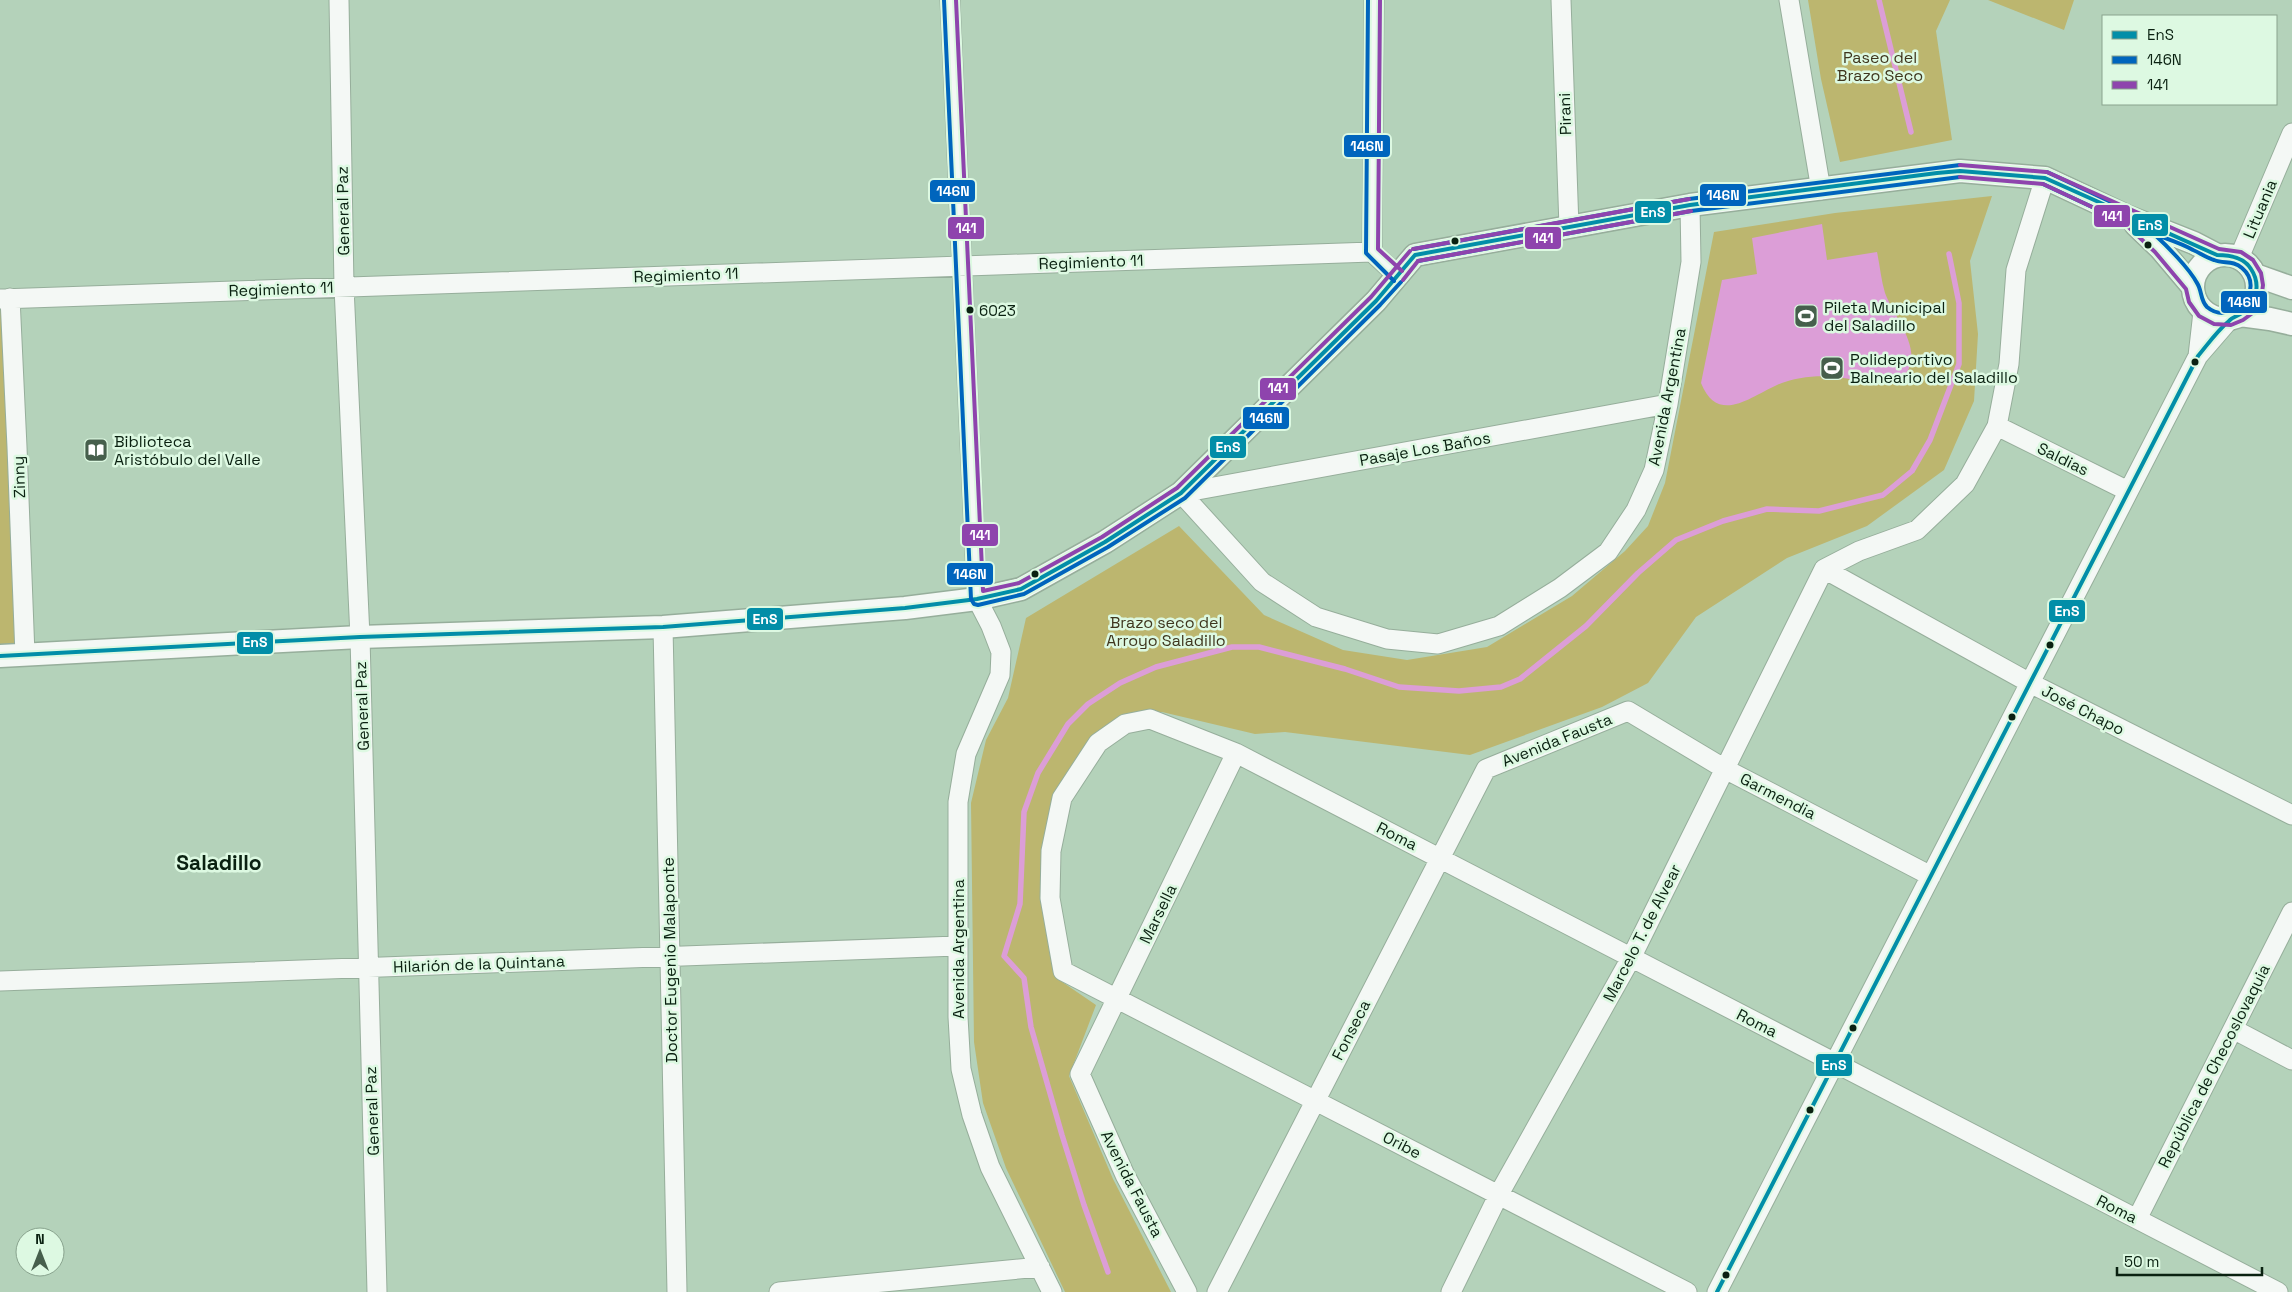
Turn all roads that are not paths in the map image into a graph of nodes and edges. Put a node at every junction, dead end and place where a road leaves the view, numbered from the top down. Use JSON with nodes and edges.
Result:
{"nodes":[{"id":1,"x":339,"y":0,"type":"edge"},
{"id":2,"x":950,"y":0,"type":"edge"},
{"id":3,"x":1374,"y":0,"type":"edge"},
{"id":4,"x":1562,"y":0,"type":"edge"},
{"id":5,"x":1789,"y":0,"type":"edge"},
{"id":6,"x":2292,"y":133,"type":"edge"},
{"id":7,"x":2045,"y":178,"type":"junction"},
{"id":8,"x":1821,"y":190,"type":"junction"},
{"id":9,"x":1690,"y":205,"type":"junction"},
{"id":10,"x":2126,"y":216,"type":"junction"},
{"id":11,"x":1570,"y":227,"type":"junction"},
{"id":12,"x":1372,"y":252,"type":"junction"},
{"id":13,"x":2217,"y":255,"type":"junction"},
{"id":14,"x":2240,"y":258,"type":"junction"},
{"id":15,"x":961,"y":266,"type":"junction"},
{"id":16,"x":2255,"y":275,"type":"junction"},
{"id":17,"x":1398,"y":276,"type":"junction"},
{"id":18,"x":2192,"y":286,"type":"junction"},
{"id":19,"x":344,"y":287,"type":"junction"},
{"id":20,"x":2292,"y":288,"type":"edge"},
{"id":21,"x":5,"y":299,"type":"edge"},
{"id":22,"x":2203,"y":312,"type":"junction"},
{"id":23,"x":2235,"y":317,"type":"junction"},
{"id":24,"x":2292,"y":324,"type":"edge"},
{"id":25,"x":2198,"y":356,"type":"junction"},
{"id":26,"x":1668,"y":404,"type":"junction"},
{"id":27,"x":1997,"y":426,"type":"junction"},
{"id":28,"x":2128,"y":491,"type":"junction"},
{"id":29,"x":1181,"y":493,"type":"junction"},
{"id":30,"x":1824,"y":570,"type":"junction"},
{"id":31,"x":977,"y":599,"type":"junction"},
{"id":32,"x":663,"y":627,"type":"junction"},
{"id":33,"x":360,"y":637,"type":"junction"},
{"id":34,"x":24,"y":655,"type":"junction"},
{"id":35,"x":0,"y":656,"type":"edge"},
{"id":36,"x":2030,"y":683,"type":"junction"},
{"id":37,"x":1628,"y":711,"type":"joint"},
{"id":38,"x":1236,"y":753,"type":"junction"},
{"id":39,"x":1486,"y":769,"type":"joint"},
{"id":40,"x":1725,"y":769,"type":"junction"},
{"id":41,"x":2292,"y":815,"type":"edge"},
{"id":42,"x":1440,"y":858,"type":"junction"},
{"id":43,"x":1931,"y":876,"type":"junction"},
{"id":44,"x":2292,"y":912,"type":"edge"},
{"id":45,"x":957,"y":946,"type":"junction"},
{"id":46,"x":670,"y":957,"type":"junction"},
{"id":47,"x":1632,"y":958,"type":"junction"},
{"id":48,"x":369,"y":968,"type":"junction"},
{"id":49,"x":0,"y":981,"type":"edge"},
{"id":50,"x":1116,"y":999,"type":"junction"},
{"id":51,"x":2233,"y":1029,"type":"junction"},
{"id":52,"x":2292,"y":1060,"type":"edge"},
{"id":53,"x":1835,"y":1063,"type":"junction"},
{"id":54,"x":1080,"y":1074,"type":"joint"},
{"id":55,"x":1315,"y":1102,"type":"junction"},
{"id":56,"x":1499,"y":1194,"type":"junction"},
{"id":57,"x":2137,"y":1219,"type":"junction"},
{"id":58,"x":1040,"y":1267,"type":"junction"},
{"id":59,"x":377,"y":1292,"type":"edge"},
{"id":60,"x":677,"y":1292,"type":"edge"},
{"id":61,"x":779,"y":1292,"type":"edge"},
{"id":62,"x":1052,"y":1292,"type":"edge"},
{"id":63,"x":1187,"y":1292,"type":"edge"},
{"id":64,"x":1217,"y":1292,"type":"edge"},
{"id":65,"x":1451,"y":1292,"type":"edge"},
{"id":66,"x":1687,"y":1292,"type":"edge"},
{"id":67,"x":1718,"y":1292,"type":"edge"},
{"id":68,"x":2278,"y":1292,"type":"edge"}],
"edges":[{"from":1,"to":19,"type":"street","name":"General Paz"},
{"from":2,"to":15,"type":"street"},
{"from":3,"to":12,"type":"street"},
{"from":4,"to":11,"type":"street","name":"Pirani"},
{"from":5,"to":8,"type":"street"},
{"from":6,"to":14,"type":"street","name":"Lituania"},
{"from":7,"to":8,"type":"street"},
{"from":7,"to":10,"type":"street"},
{"from":7,"to":27,"type":"street"},
{"from":8,"to":9,"type":"street"},
{"from":9,"to":11,"type":"street"},
{"from":9,"to":26,"type":"street","name":"Avenida Argentina"},
{"from":10,"to":13,"type":"street"},
{"from":10,"to":18,"type":"street"},
{"from":11,"to":17,"type":"street"},
{"from":12,"to":15,"type":"street","name":"Regimiento 11"},
{"from":12,"to":17,"type":"street"},
{"from":13,"to":14,"type":"street"},
{"from":13,"to":18,"type":"street"},
{"from":14,"to":16,"type":"street"},
{"from":15,"to":19,"type":"street","name":"Regimiento 11"},
{"from":15,"to":31,"type":"street"},
{"from":16,"to":20,"type":"street"},
{"from":16,"to":23,"type":"street"},
{"from":17,"to":29,"type":"street"},
{"from":18,"to":22,"type":"street"},
{"from":19,"to":21,"type":"street","name":"Regimiento 11"},
{"from":19,"to":33,"type":"street","name":"General Paz"},
{"from":21,"to":34,"type":"street","name":"Zinny"},
{"from":22,"to":23,"type":"street"},
{"from":22,"to":25,"type":"street"},
{"from":23,"to":24,"type":"street"},
{"from":23,"to":25,"type":"street"},
{"from":25,"to":28,"type":"street"},
{"from":26,"to":29,"type":"street","name":"Pasaje Los Baños"},
{"from":26,"to":29,"type":"street","name":"Avenida Argentina"},
{"from":27,"to":28,"type":"street","name":"Saldias"},
{"from":27,"to":30,"type":"street"},
{"from":28,"to":36,"type":"street"},
{"from":29,"to":31,"type":"street"},
{"from":30,"to":36,"type":"street","name":"José Chapo"},
{"from":30,"to":40,"type":"street","name":"Marcelo T. de Alvear"},
{"from":31,"to":32,"type":"street"},
{"from":31,"to":45,"type":"street","name":"Avenida Argentina"},
{"from":32,"to":33,"type":"street"},
{"from":32,"to":46,"type":"street","name":"Doctor Eugenio Malaponte"},
{"from":33,"to":34,"type":"street"},
{"from":33,"to":48,"type":"street","name":"General Paz"},
{"from":34,"to":35,"type":"street"},
{"from":36,"to":41,"type":"street","name":"José Chapo"},
{"from":36,"to":43,"type":"street"},
{"from":37,"to":39,"type":"street","name":"Avenida Fausta"},
{"from":37,"to":40,"type":"street","name":"Garmendia"},
{"from":38,"to":42,"type":"street","name":"Roma"},
{"from":38,"to":50,"type":"street","name":"Marsella"},
{"from":38,"to":50,"type":"street"},
{"from":39,"to":42,"type":"street","name":"Fonseca"},
{"from":40,"to":43,"type":"street","name":"Garmendia"},
{"from":40,"to":47,"type":"street","name":"Marcelo T. de Alvear"},
{"from":42,"to":47,"type":"street","name":"Roma"},
{"from":42,"to":55,"type":"street","name":"Fonseca"},
{"from":43,"to":53,"type":"street"},
{"from":44,"to":51,"type":"street","name":"República de Checoslovaquia"},
{"from":45,"to":46,"type":"street","name":"Hilarión de la Quintana"},
{"from":45,"to":58,"type":"street","name":"Avenida Argentina"},
{"from":46,"to":48,"type":"street","name":"Hilarión de la Quintana"},
{"from":46,"to":60,"type":"street","name":"Doctor Eugenio Malaponte"},
{"from":47,"to":53,"type":"street","name":"Roma"},
{"from":47,"to":56,"type":"street","name":"Marcelo T. de Alvear"},
{"from":48,"to":49,"type":"street","name":"Hilarión de la Quintana"},
{"from":48,"to":59,"type":"street","name":"General Paz"},
{"from":50,"to":54,"type":"street","name":"Marsella"},
{"from":50,"to":55,"type":"street","name":"Oribe"},
{"from":51,"to":52,"type":"street"},
{"from":51,"to":57,"type":"street","name":"República de Checoslovaquia"},
{"from":53,"to":57,"type":"street","name":"Roma"},
{"from":53,"to":67,"type":"street"},
{"from":54,"to":63,"type":"street","name":"Avenida Fausta"},
{"from":55,"to":56,"type":"street","name":"Oribe"},
{"from":55,"to":64,"type":"street","name":"Fonseca"},
{"from":56,"to":65,"type":"street","name":"Marcelo T. de Alvear"},
{"from":56,"to":66,"type":"street","name":"Oribe"},
{"from":57,"to":68,"type":"street","name":"Roma"},
{"from":58,"to":61,"type":"street"},
{"from":58,"to":62,"type":"street","name":"Avenida Argentina"}]}
